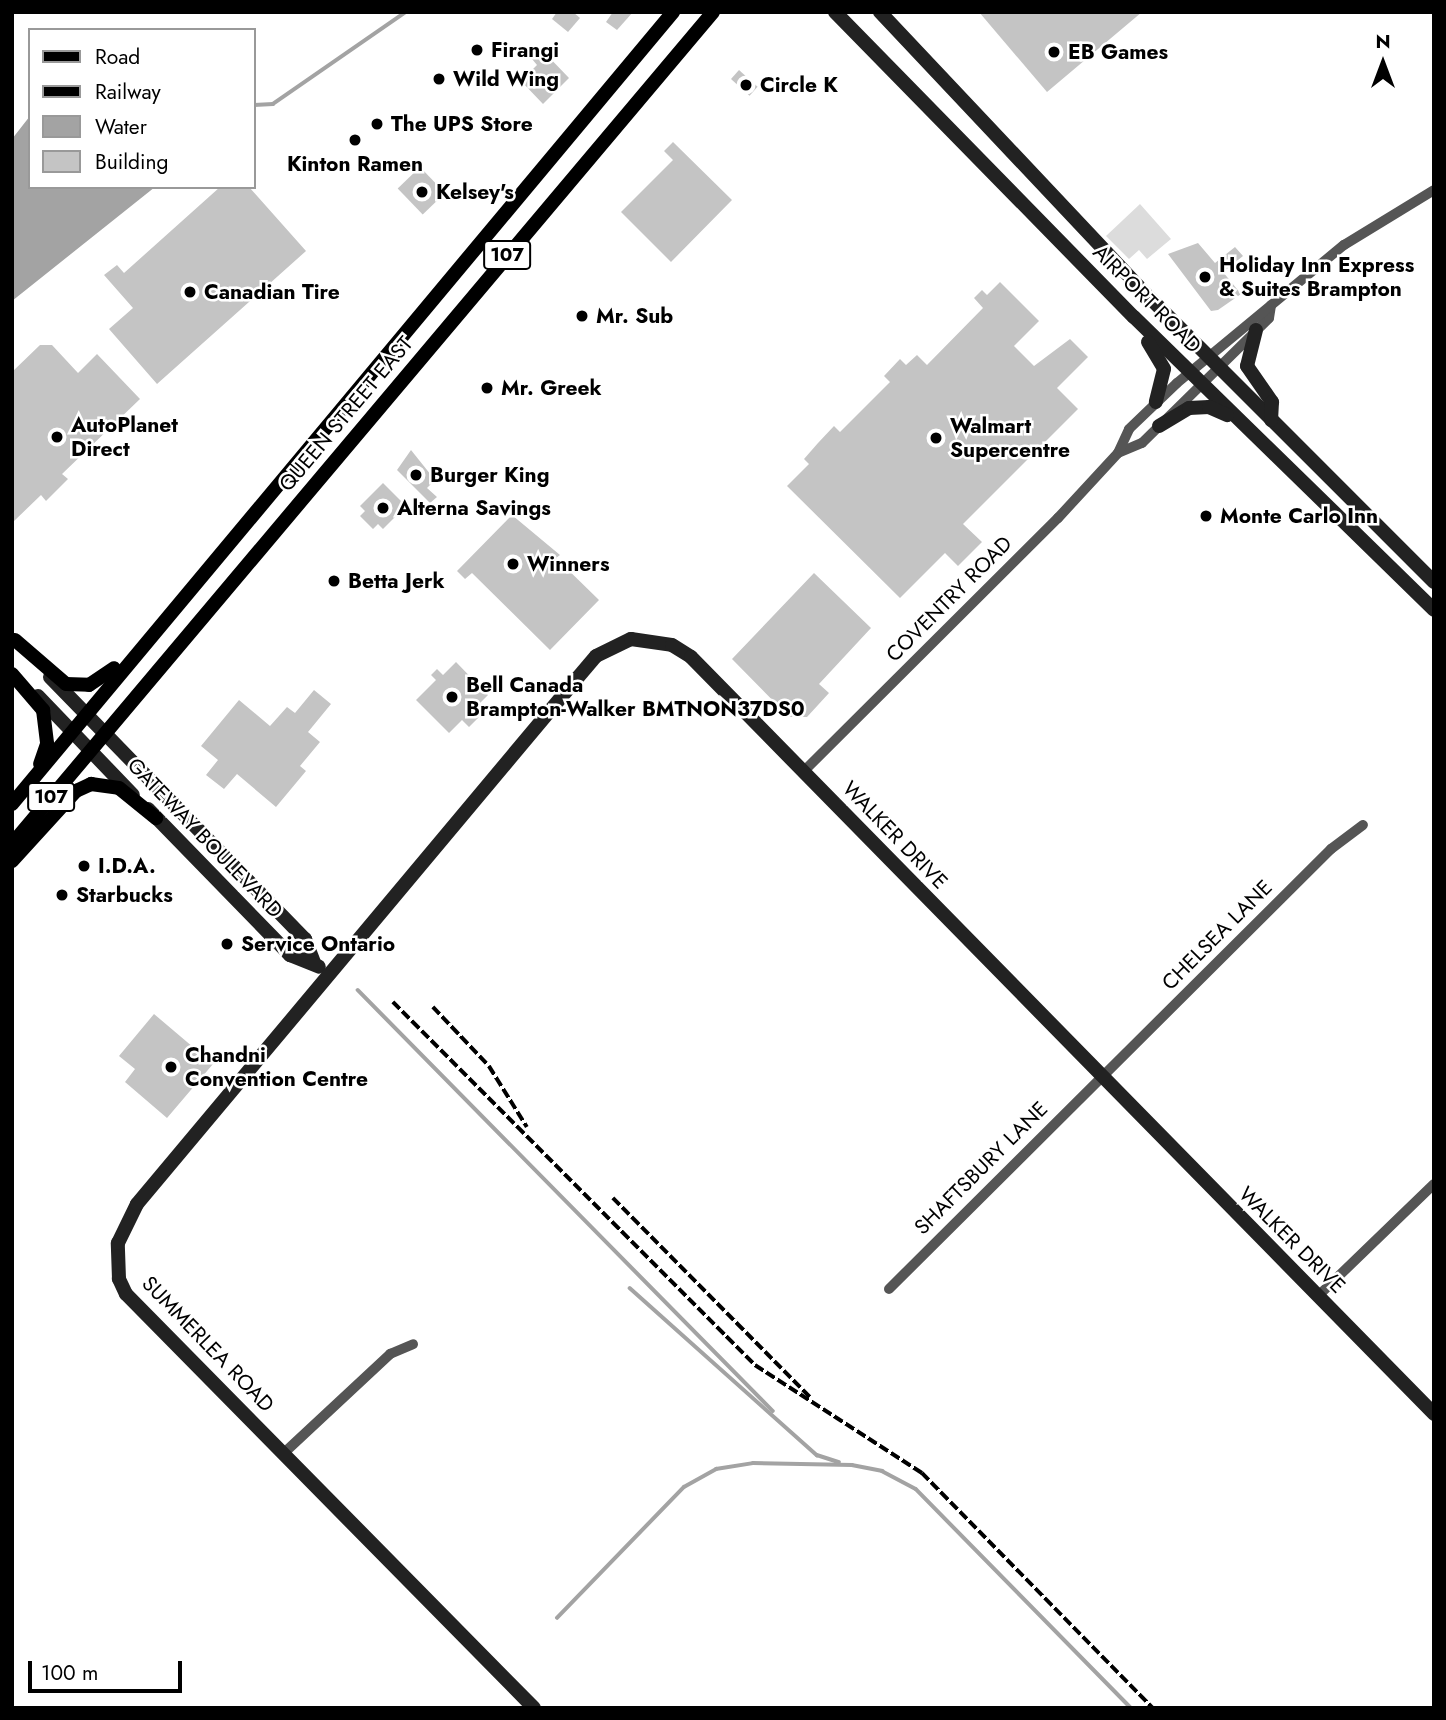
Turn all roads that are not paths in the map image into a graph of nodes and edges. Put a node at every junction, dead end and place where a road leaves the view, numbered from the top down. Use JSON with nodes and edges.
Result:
{"nodes":[{"id":1,"x":673,"y":12,"type":"edge"},
{"id":2,"x":713,"y":12,"type":"edge"},
{"id":3,"x":835,"y":12,"type":"edge"},
{"id":4,"x":880,"y":12,"type":"edge"},
{"id":5,"x":1434,"y":190,"type":"edge"},
{"id":6,"x":1271,"y":305,"type":"junction"},
{"id":7,"x":1134,"y":317,"type":"junction"},
{"id":8,"x":1256,"y":330,"type":"junction"},
{"id":9,"x":1208,"y":356,"type":"junction"},
{"id":10,"x":1219,"y":368,"type":"junction"},
{"id":11,"x":1189,"y":372,"type":"junction"},
{"id":12,"x":1202,"y":384,"type":"junction"},
{"id":13,"x":1156,"y":402,"type":"junction"},
{"id":14,"x":1271,"y":420,"type":"junction"},
{"id":15,"x":1159,"y":426,"type":"junction"},
{"id":16,"x":1244,"y":427,"type":"junction"},
{"id":17,"x":1118,"y":453,"type":"junction"},
{"id":18,"x":1434,"y":582,"type":"edge"},
{"id":19,"x":1434,"y":610,"type":"edge"},
{"id":20,"x":153,"y":635,"type":"junction"},
{"id":21,"x":13,"y":639,"type":"edge"},
{"id":22,"x":12,"y":671,"type":"edge"},
{"id":23,"x":87,"y":714,"type":"junction"},
{"id":24,"x":72,"y":732,"type":"junction"},
{"id":25,"x":105,"y":733,"type":"junction"},
{"id":26,"x":90,"y":751,"type":"junction"},
{"id":27,"x":805,"y":770,"type":"junction"},
{"id":28,"x":14,"y":800,"type":"edge"},
{"id":29,"x":156,"y":818,"type":"junction"},
{"id":30,"x":1363,"y":825,"type":"dead end"},
{"id":31,"x":12,"y":844,"type":"edge"},
{"id":32,"x":12,"y":861,"type":"edge"},
{"id":33,"x":314,"y":962,"type":"junction"},
{"id":34,"x":328,"y":975,"type":"junction"},
{"id":35,"x":1102,"y":1075,"type":"junction"},
{"id":36,"x":1434,"y":1184,"type":"edge"},
{"id":37,"x":889,"y":1289,"type":"dead end"},
{"id":38,"x":1318,"y":1296,"type":"junction"},
{"id":39,"x":413,"y":1344,"type":"dead end"},
{"id":40,"x":1434,"y":1414,"type":"edge"},
{"id":41,"x":285,"y":1452,"type":"junction"},
{"id":42,"x":534,"y":1708,"type":"edge"}],
"edges":[{"from":1,"to":20,"type":"main road","name":"QUEEN STREET EAST","number":"107"},
{"from":2,"to":25,"type":"main road","name":"QUEEN STREET EAST","number":"107"},
{"from":3,"to":7,"type":"street","name":"AIRPORT ROAD"},
{"from":4,"to":9,"type":"street","name":"AIRPORT ROAD"},
{"from":5,"to":6,"type":"street"},
{"from":6,"to":8,"type":"street","name":"COVENTRY ROAD"},
{"from":6,"to":9,"type":"street","name":"COVENTRY ROAD"},
{"from":7,"to":11,"type":"street","name":"AIRPORT ROAD"},
{"from":7,"to":13,"type":"street"},
{"from":8,"to":10,"type":"street","name":"COVENTRY ROAD"},
{"from":8,"to":14,"type":"street"},
{"from":9,"to":10,"type":"street","name":"AIRPORT ROAD"},
{"from":9,"to":11,"type":"street","name":"COVENTRY ROAD"},
{"from":10,"to":12,"type":"street","name":"COVENTRY ROAD"},
{"from":10,"to":14,"type":"street","name":"AIRPORT ROAD"},
{"from":11,"to":12,"type":"street","name":"AIRPORT ROAD"},
{"from":11,"to":13,"type":"street","name":"COVENTRY ROAD"},
{"from":12,"to":15,"type":"street","name":"COVENTRY ROAD"},
{"from":12,"to":16,"type":"street","name":"AIRPORT ROAD"},
{"from":13,"to":17,"type":"street","name":"COVENTRY ROAD"},
{"from":14,"to":18,"type":"street","name":"AIRPORT ROAD"},
{"from":15,"to":16,"type":"street"},
{"from":15,"to":17,"type":"street","name":"COVENTRY ROAD"},
{"from":16,"to":19,"type":"street","name":"AIRPORT ROAD"},
{"from":17,"to":27,"type":"street","name":"COVENTRY ROAD"},
{"from":20,"to":21,"type":"main road"},
{"from":20,"to":23,"type":"main road","name":"QUEEN STREET EAST","number":"107"},
{"from":21,"to":23,"type":"street","name":"GATEWAY BOULEVARD"},
{"from":22,"to":24,"type":"street","name":"GATEWAY BOULEVARD"},
{"from":22,"to":28,"type":"main road"},
{"from":23,"to":24,"type":"main road","name":"QUEEN STREET EAST","number":"107"},
{"from":23,"to":25,"type":"street","name":"GATEWAY BOULEVARD"},
{"from":24,"to":26,"type":"street","name":"GATEWAY BOULEVARD"},
{"from":24,"to":28,"type":"main road","name":"QUEEN STREET EAST","number":"107"},
{"from":25,"to":26,"type":"main road","name":"QUEEN STREET EAST","number":"107"},
{"from":25,"to":33,"type":"street","name":"GATEWAY BOULEVARD"},
{"from":26,"to":29,"type":"street","name":"GATEWAY BOULEVARD"},
{"from":26,"to":31,"type":"main road","name":"QUEEN STREET EAST","number":"107"},
{"from":27,"to":34,"type":"street","name":"WALKER DRIVE"},
{"from":27,"to":35,"type":"street","name":"WALKER DRIVE"},
{"from":29,"to":32,"type":"main road"},
{"from":29,"to":33,"type":"street","name":"GATEWAY BOULEVARD"},
{"from":30,"to":35,"type":"street","name":"CHELSEA LANE"},
{"from":33,"to":34,"type":"street","name":"GATEWAY BOULEVARD"},
{"from":34,"to":41,"type":"street","name":"SUMMERLEA ROAD"},
{"from":35,"to":37,"type":"street","name":"SHAFTSBURY LANE"},
{"from":35,"to":38,"type":"street","name":"WALKER DRIVE"},
{"from":36,"to":38,"type":"street"},
{"from":38,"to":40,"type":"street","name":"WALKER DRIVE"},
{"from":39,"to":41,"type":"street"},
{"from":41,"to":42,"type":"street","name":"SUMMERLEA ROAD"}]}
